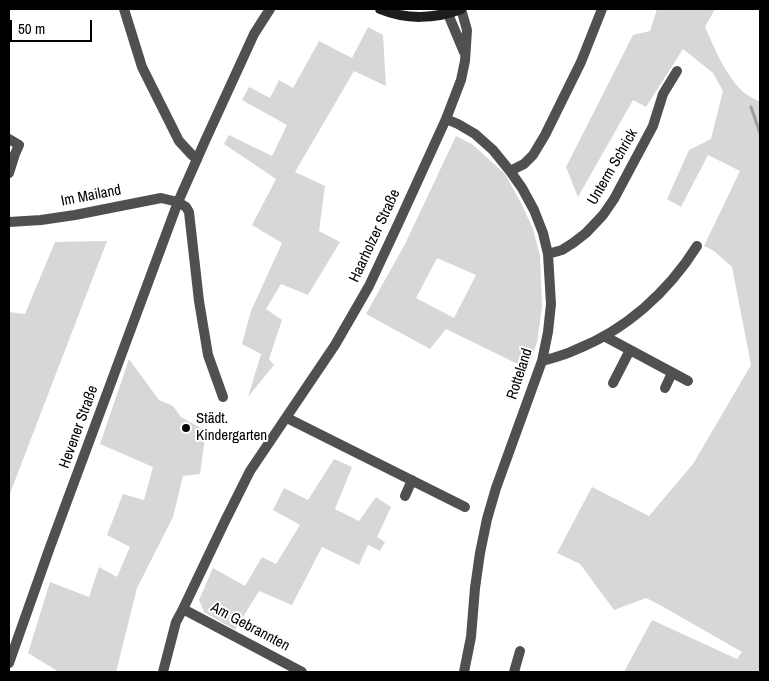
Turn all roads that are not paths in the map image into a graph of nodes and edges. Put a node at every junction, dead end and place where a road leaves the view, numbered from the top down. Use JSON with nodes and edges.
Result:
{"nodes":[{"id":1,"x":124,"y":9,"type":"edge"},
{"id":2,"x":270,"y":9,"type":"edge"},
{"id":3,"x":380,"y":9,"type":"edge"},
{"id":4,"x":461,"y":9,"type":"edge"},
{"id":5,"x":602,"y":9,"type":"edge"},
{"id":6,"x":449,"y":11,"type":"edge"},
{"id":7,"x":401,"y":12,"type":"edge"},
{"id":8,"x":466,"y":55,"type":"junction"},
{"id":9,"x":678,"y":71,"type":"dead end"},
{"id":10,"x":446,"y":119,"type":"junction"},
{"id":11,"x":9,"y":139,"type":"edge"},
{"id":12,"x":197,"y":158,"type":"junction"},
{"id":13,"x":510,"y":171,"type":"junction"},
{"id":14,"x":9,"y":173,"type":"edge"},
{"id":15,"x":178,"y":202,"type":"junction"},
{"id":16,"x":9,"y":222,"type":"edge"},
{"id":17,"x":696,"y":246,"type":"dead end"},
{"id":18,"x":548,"y":254,"type":"junction"},
{"id":19,"x":604,"y":336,"type":"junction"},
{"id":20,"x":630,"y":350,"type":"junction"},
{"id":21,"x":542,"y":361,"type":"junction"},
{"id":22,"x":672,"y":372,"type":"junction"},
{"id":23,"x":688,"y":381,"type":"dead end"},
{"id":24,"x":613,"y":383,"type":"dead end"},
{"id":25,"x":665,"y":388,"type":"dead end"},
{"id":26,"x":223,"y":397,"type":"dead end"},
{"id":27,"x":287,"y":418,"type":"junction"},
{"id":28,"x":412,"y":480,"type":"junction"},
{"id":29,"x":404,"y":496,"type":"dead end"},
{"id":30,"x":465,"y":507,"type":"dead end"},
{"id":31,"x":183,"y":609,"type":"junction"},
{"id":32,"x":520,"y":651,"type":"dead end"},
{"id":33,"x":9,"y":663,"type":"edge"},
{"id":34,"x":163,"y":672,"type":"edge"},
{"id":35,"x":302,"y":672,"type":"edge"},
{"id":36,"x":464,"y":672,"type":"edge"},
{"id":37,"x":514,"y":672,"type":"edge"}],
"edges":[{"from":1,"to":12,"type":"street"},
{"from":2,"to":12,"type":"street","name":"Hevener Straße"},
{"from":3,"to":7,"type":"main road"},
{"from":4,"to":6,"type":"main road"},
{"from":4,"to":8,"type":"street","name":"Haarholzer Straße"},
{"from":5,"to":13,"type":"street"},
{"from":6,"to":7,"type":"main road"},
{"from":6,"to":8,"type":"street"},
{"from":8,"to":10,"type":"street","name":"Haarholzer Straße"},
{"from":9,"to":18,"type":"street","name":"Unterm Schrick"},
{"from":10,"to":13,"type":"street","name":"Rotteland"},
{"from":10,"to":27,"type":"street","name":"Haarholzer Straße"},
{"from":11,"to":14,"type":"street"},
{"from":12,"to":15,"type":"street","name":"Hevener Straße"},
{"from":13,"to":18,"type":"street","name":"Rotteland"},
{"from":15,"to":16,"type":"street","name":"Im Mailand"},
{"from":15,"to":26,"type":"street"},
{"from":15,"to":33,"type":"street","name":"Hevener Straße"},
{"from":17,"to":19,"type":"street"},
{"from":18,"to":21,"type":"street","name":"Rotteland"},
{"from":19,"to":20,"type":"street"},
{"from":19,"to":21,"type":"street"},
{"from":20,"to":22,"type":"street"},
{"from":20,"to":24,"type":"street"},
{"from":21,"to":36,"type":"street","name":"Rotteland"},
{"from":22,"to":23,"type":"street"},
{"from":22,"to":25,"type":"street"},
{"from":27,"to":28,"type":"street"},
{"from":27,"to":31,"type":"street","name":"Haarholzer Straße"},
{"from":28,"to":29,"type":"street"},
{"from":28,"to":30,"type":"street"},
{"from":31,"to":34,"type":"street","name":"Haarholzer Straße"},
{"from":31,"to":35,"type":"street","name":"Am Gebrannten"},
{"from":32,"to":37,"type":"street"}]}
